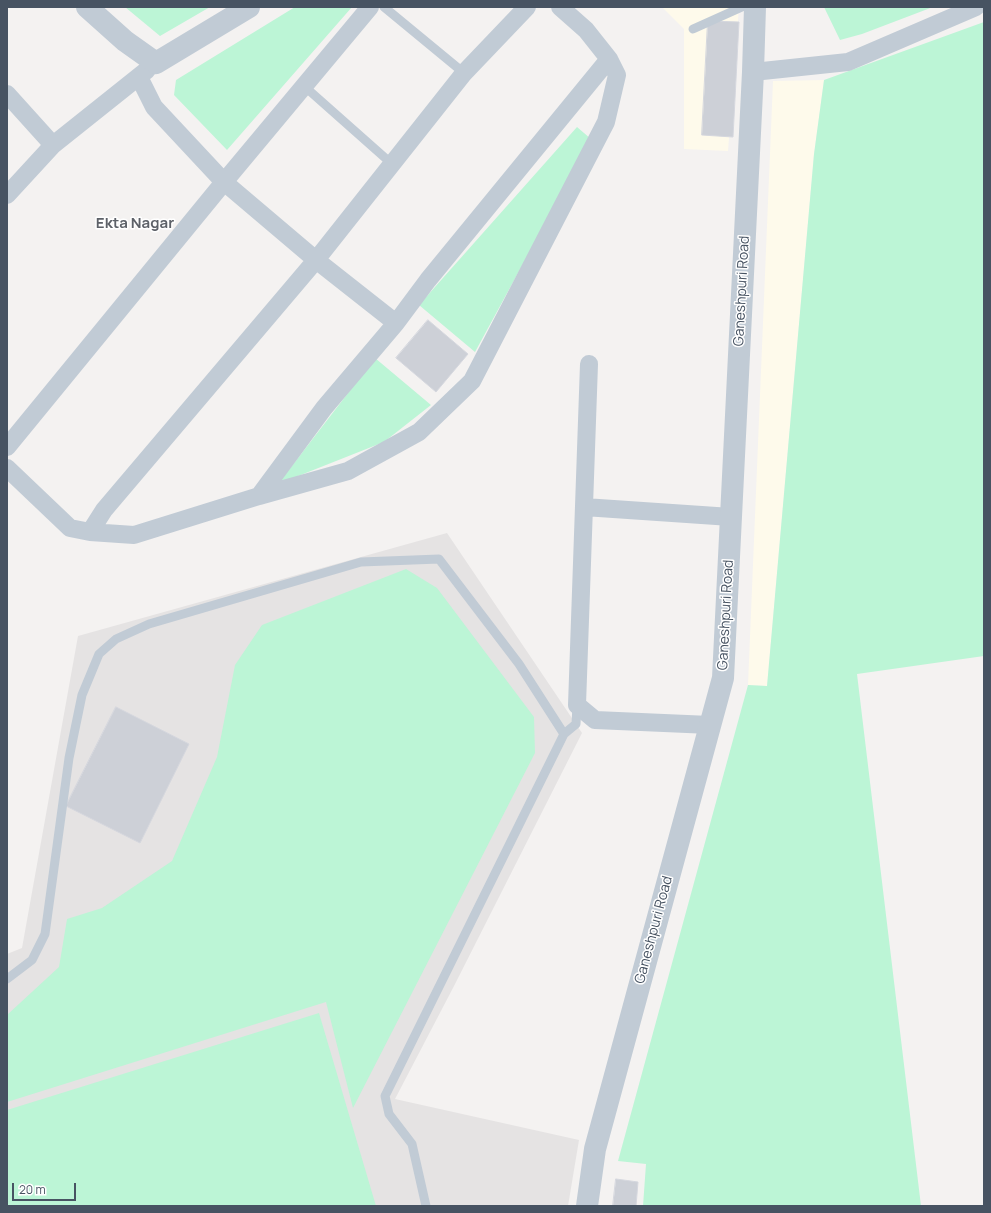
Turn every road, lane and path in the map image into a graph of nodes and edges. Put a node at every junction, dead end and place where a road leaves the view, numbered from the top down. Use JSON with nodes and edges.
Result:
{"nodes":[{"id":1,"x":87,"y":7,"type":"edge"},
{"id":2,"x":249,"y":7,"type":"edge"},
{"id":3,"x":370,"y":7,"type":"edge"},
{"id":4,"x":384,"y":7,"type":"edge"},
{"id":5,"x":527,"y":7,"type":"edge"},
{"id":6,"x":560,"y":7,"type":"edge"},
{"id":7,"x":742,"y":7,"type":"edge"},
{"id":8,"x":755,"y":7,"type":"edge"},
{"id":9,"x":976,"y":7,"type":"edge"},
{"id":10,"x":693,"y":29,"type":"dead end"},
{"id":11,"x":609,"y":60,"type":"junction"},
{"id":12,"x":156,"y":63,"type":"junction"},
{"id":13,"x":464,"y":72,"type":"junction"},
{"id":14,"x":753,"y":72,"type":"junction"},
{"id":15,"x":139,"y":76,"type":"junction"},
{"id":16,"x":304,"y":86,"type":"junction"},
{"id":17,"x":7,"y":94,"type":"edge"},
{"id":18,"x":52,"y":145,"type":"junction"},
{"id":19,"x":392,"y":164,"type":"junction"},
{"id":20,"x":224,"y":182,"type":"junction"},
{"id":21,"x":7,"y":196,"type":"edge"},
{"id":22,"x":316,"y":260,"type":"junction"},
{"id":23,"x":396,"y":323,"type":"junction"},
{"id":24,"x":589,"y":364,"type":"dead end"},
{"id":25,"x":7,"y":447,"type":"edge"},
{"id":26,"x":7,"y":468,"type":"edge"},
{"id":27,"x":258,"y":496,"type":"junction"},
{"id":28,"x":584,"y":507,"type":"junction"},
{"id":29,"x":731,"y":516,"type":"junction"},
{"id":30,"x":90,"y":532,"type":"junction"},
{"id":31,"x":577,"y":706,"type":"junction"},
{"id":32,"x":710,"y":725,"type":"junction"},
{"id":33,"x":564,"y":734,"type":"junction"},
{"id":34,"x":7,"y":979,"type":"edge"},
{"id":35,"x":426,"y":1206,"type":"edge"},
{"id":36,"x":586,"y":1206,"type":"edge"}],
"edges":[{"from":1,"to":12,"type":"street"},
{"from":2,"to":12,"type":"street"},
{"from":3,"to":16,"type":"street"},
{"from":4,"to":13,"type":"lane"},
{"from":5,"to":13,"type":"street"},
{"from":6,"to":11,"type":"street"},
{"from":7,"to":10,"type":"lane"},
{"from":8,"to":14,"type":"street","name":"Ganeshpuri Road"},
{"from":9,"to":14,"type":"street"},
{"from":11,"to":23,"type":"street"},
{"from":11,"to":27,"type":"street"},
{"from":12,"to":15,"type":"street"},
{"from":13,"to":19,"type":"street"},
{"from":14,"to":29,"type":"street","name":"Ganeshpuri Road"},
{"from":15,"to":18,"type":"street"},
{"from":15,"to":20,"type":"street"},
{"from":16,"to":19,"type":"lane"},
{"from":16,"to":20,"type":"street"},
{"from":17,"to":18,"type":"street"},
{"from":18,"to":21,"type":"street"},
{"from":19,"to":22,"type":"street"},
{"from":20,"to":22,"type":"street"},
{"from":20,"to":25,"type":"street"},
{"from":22,"to":23,"type":"street"},
{"from":22,"to":30,"type":"street"},
{"from":23,"to":27,"type":"street"},
{"from":24,"to":28,"type":"street"},
{"from":26,"to":30,"type":"street"},
{"from":27,"to":30,"type":"street"},
{"from":28,"to":29,"type":"street"},
{"from":28,"to":31,"type":"street"},
{"from":29,"to":32,"type":"street","name":"Ganeshpuri Road"},
{"from":31,"to":32,"type":"street"},
{"from":31,"to":33,"type":"lane"},
{"from":32,"to":36,"type":"street","name":"Ganeshpuri Road"},
{"from":33,"to":34,"type":"lane"},
{"from":33,"to":35,"type":"lane"}]}
